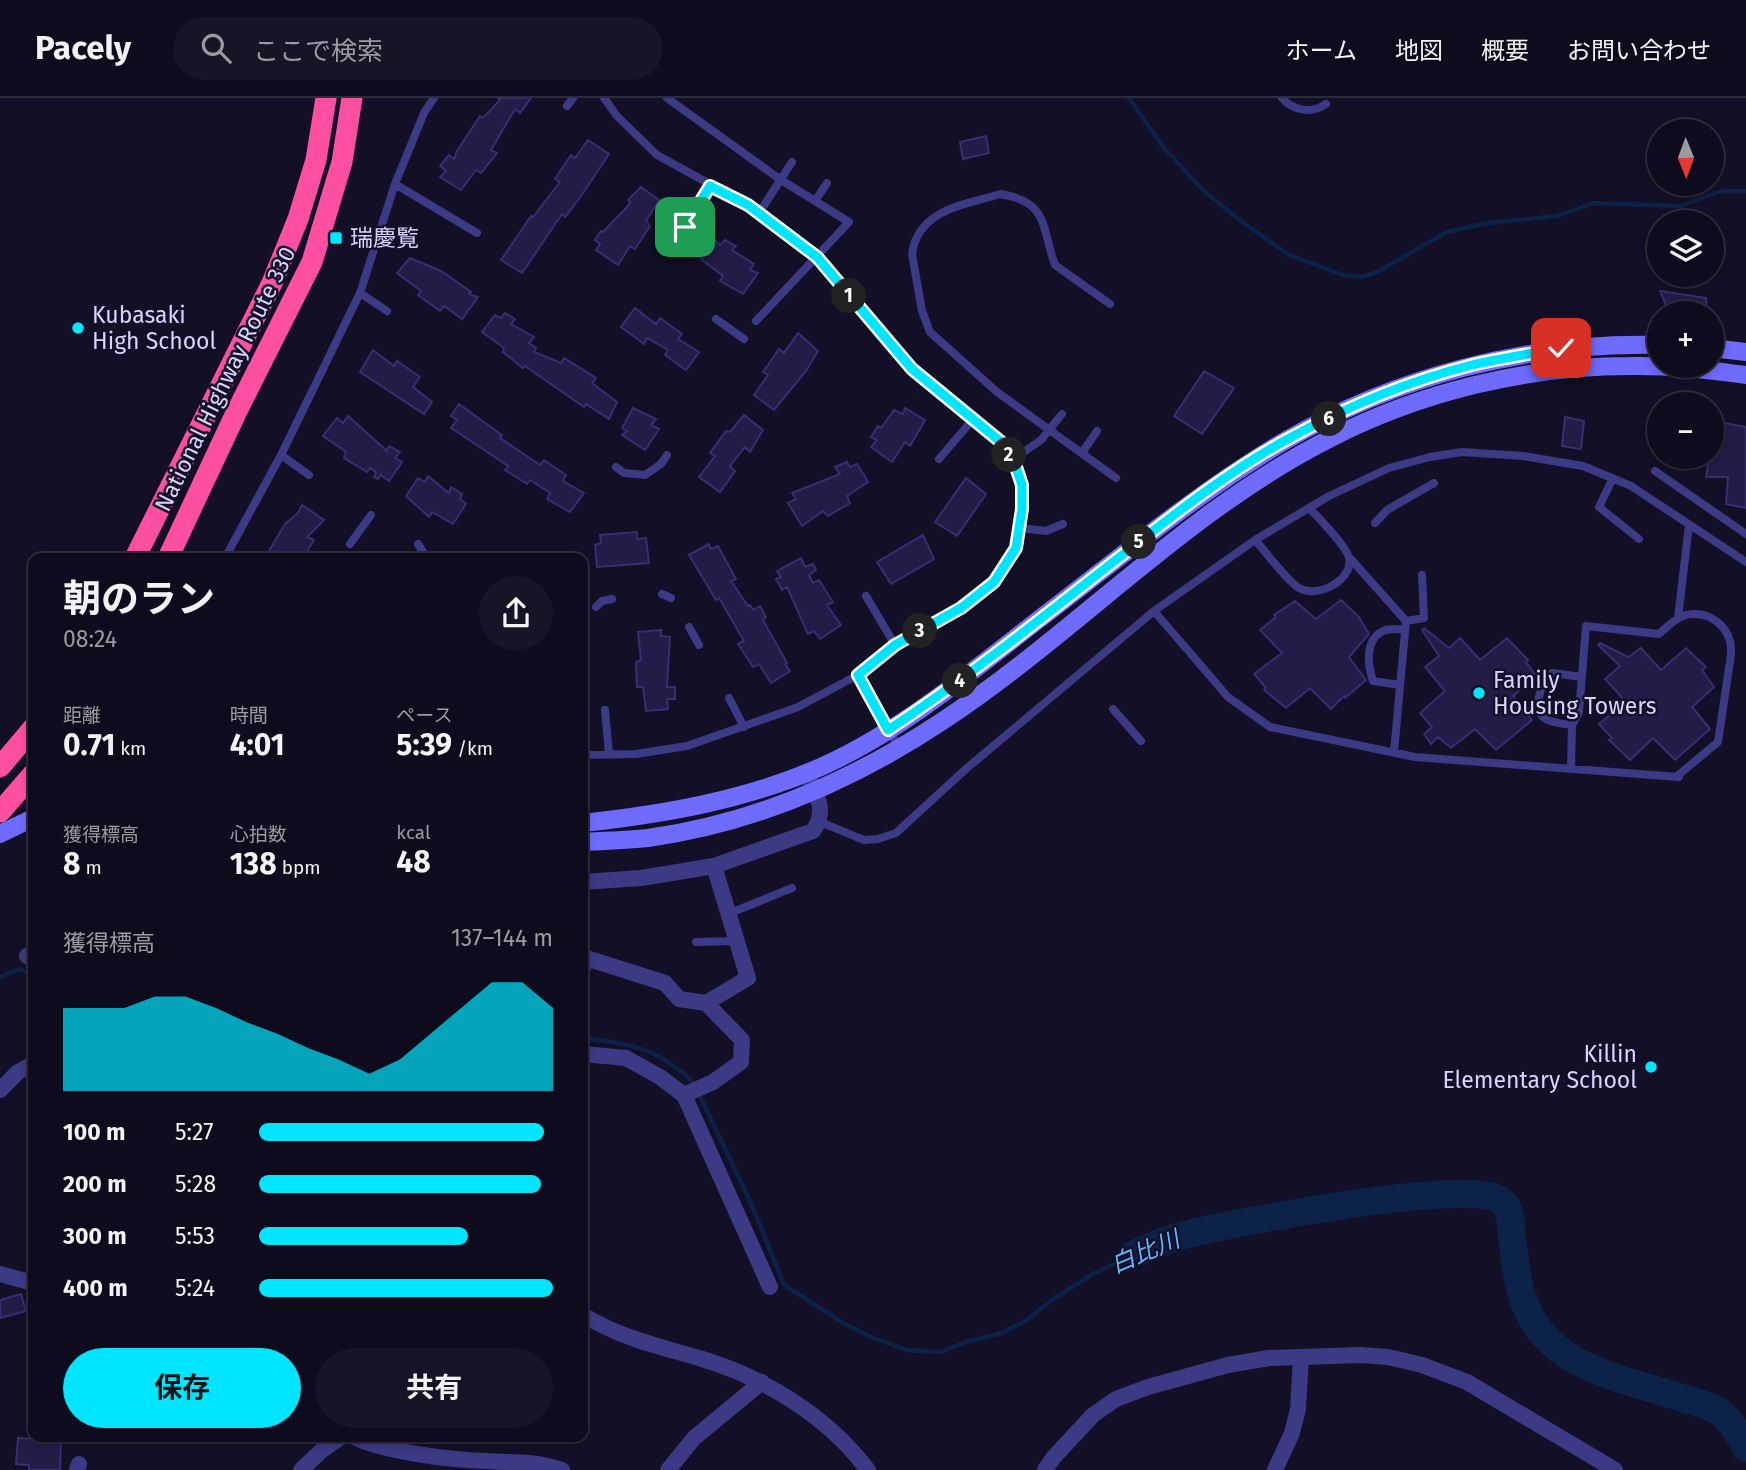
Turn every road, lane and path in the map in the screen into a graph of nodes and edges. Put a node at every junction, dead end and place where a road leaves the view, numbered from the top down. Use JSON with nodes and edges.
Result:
{"nodes":[{"id":1,"x":326,"y":98,"type":"edge"},
{"id":2,"x":352,"y":98,"type":"edge"},
{"id":3,"x":434,"y":98,"type":"edge"},
{"id":4,"x":604,"y":98,"type":"edge"},
{"id":5,"x":667,"y":98,"type":"edge"},
{"id":6,"x":1282,"y":98,"type":"edge"},
{"id":7,"x":1326,"y":104,"type":"dead end"},
{"id":8,"x":792,"y":162,"type":"dead end"},
{"id":9,"x":781,"y":180,"type":"junction"},
{"id":10,"x":827,"y":183,"type":"dead end"},
{"id":11,"x":395,"y":184,"type":"junction"},
{"id":12,"x":710,"y":186,"type":"junction"},
{"id":13,"x":815,"y":201,"type":"junction"},
{"id":14,"x":759,"y":213,"type":"junction"},
{"id":15,"x":685,"y":227,"type":"dead end"},
{"id":16,"x":477,"y":233,"type":"dead end"},
{"id":17,"x":817,"y":257,"type":"junction"},
{"id":18,"x":360,"y":293,"type":"junction"},
{"id":19,"x":1110,"y":304,"type":"dead end"},
{"id":20,"x":387,"y":312,"type":"dead end"},
{"id":21,"x":716,"y":318,"type":"dead end"},
{"id":22,"x":756,"y":321,"type":"dead end"},
{"id":23,"x":744,"y":339,"type":"dead end"},
{"id":24,"x":1647,"y":345,"type":"edge"},
{"id":25,"x":1724,"y":349,"type":"edge"},
{"id":26,"x":1746,"y":352,"type":"edge"},
{"id":27,"x":1746,"y":375,"type":"edge"},
{"id":28,"x":1062,"y":414,"type":"dead end"},
{"id":29,"x":974,"y":418,"type":"junction"},
{"id":30,"x":1050,"y":429,"type":"junction"},
{"id":31,"x":1097,"y":431,"type":"dead end"},
{"id":32,"x":1082,"y":453,"type":"junction"},
{"id":33,"x":281,"y":455,"type":"junction"},
{"id":34,"x":667,"y":455,"type":"dead end"},
{"id":35,"x":939,"y":459,"type":"dead end"},
{"id":36,"x":1012,"y":460,"type":"junction"},
{"id":37,"x":616,"y":467,"type":"dead end"},
{"id":38,"x":1655,"y":471,"type":"dead end"},
{"id":39,"x":309,"y":475,"type":"dead end"},
{"id":40,"x":1116,"y":478,"type":"dead end"},
{"id":41,"x":1613,"y":478,"type":"junction"},
{"id":42,"x":1434,"y":483,"type":"dead end"},
{"id":43,"x":1310,"y":508,"type":"junction"},
{"id":44,"x":371,"y":515,"type":"dead end"},
{"id":45,"x":1375,"y":523,"type":"dead end"},
{"id":46,"x":1063,"y":524,"type":"dead end"},
{"id":47,"x":1689,"y":525,"type":"junction"},
{"id":48,"x":1020,"y":528,"type":"junction"},
{"id":49,"x":1746,"y":534,"type":"edge"},
{"id":50,"x":1639,"y":539,"type":"dead end"},
{"id":51,"x":1255,"y":540,"type":"junction"},
{"id":52,"x":350,"y":544,"type":"dead end"},
{"id":53,"x":418,"y":544,"type":"dead end"},
{"id":54,"x":137,"y":553,"type":"edge"},
{"id":55,"x":170,"y":553,"type":"edge"},
{"id":56,"x":228,"y":553,"type":"edge"},
{"id":57,"x":424,"y":553,"type":"edge"},
{"id":58,"x":1349,"y":557,"type":"junction"},
{"id":59,"x":1746,"y":562,"type":"edge"},
{"id":60,"x":1422,"y":575,"type":"dead end"},
{"id":61,"x":662,"y":594,"type":"dead end"},
{"id":62,"x":866,"y":596,"type":"dead end"},
{"id":63,"x":671,"y":598,"type":"dead end"},
{"id":64,"x":612,"y":599,"type":"dead end"},
{"id":65,"x":596,"y":607,"type":"dead end"},
{"id":66,"x":1154,"y":611,"type":"junction"},
{"id":67,"x":1678,"y":618,"type":"junction"},
{"id":68,"x":1406,"y":625,"type":"junction"},
{"id":69,"x":689,"y":627,"type":"dead end"},
{"id":70,"x":699,"y":645,"type":"dead end"},
{"id":71,"x":895,"y":645,"type":"junction"},
{"id":72,"x":858,"y":675,"type":"junction"},
{"id":73,"x":1582,"y":677,"type":"junction"},
{"id":74,"x":1400,"y":685,"type":"junction"},
{"id":75,"x":729,"y":698,"type":"dead end"},
{"id":76,"x":1113,"y":709,"type":"dead end"},
{"id":77,"x":605,"y":710,"type":"dead end"},
{"id":78,"x":1572,"y":725,"type":"junction"},
{"id":79,"x":744,"y":727,"type":"junction"},
{"id":80,"x":888,"y":730,"type":"junction"},
{"id":81,"x":28,"y":734,"type":"edge"},
{"id":82,"x":1141,"y":741,"type":"dead end"},
{"id":83,"x":899,"y":748,"type":"junction"},
{"id":84,"x":1394,"y":752,"type":"junction"},
{"id":85,"x":609,"y":754,"type":"junction"},
{"id":86,"x":588,"y":755,"type":"edge"},
{"id":87,"x":0,"y":767,"type":"edge"},
{"id":88,"x":1571,"y":769,"type":"junction"},
{"id":89,"x":806,"y":773,"type":"junction"},
{"id":90,"x":28,"y":780,"type":"edge"},
{"id":91,"x":815,"y":792,"type":"junction"},
{"id":92,"x":0,"y":812,"type":"edge"},
{"id":93,"x":28,"y":820,"type":"edge"},
{"id":94,"x":588,"y":822,"type":"edge"},
{"id":95,"x":820,"y":822,"type":"junction"},
{"id":96,"x":0,"y":834,"type":"edge"},
{"id":97,"x":588,"y":842,"type":"edge"},
{"id":98,"x":714,"y":866,"type":"junction"},
{"id":99,"x":588,"y":882,"type":"edge"},
{"id":100,"x":792,"y":888,"type":"dead end"},
{"id":101,"x":728,"y":914,"type":"junction"},
{"id":102,"x":736,"y":941,"type":"junction"},
{"id":103,"x":696,"y":942,"type":"dead end"},
{"id":104,"x":588,"y":958,"type":"edge"},
{"id":105,"x":706,"y":1003,"type":"junction"},
{"id":106,"x":588,"y":1054,"type":"edge"},
{"id":107,"x":28,"y":1067,"type":"edge"},
{"id":108,"x":0,"y":1090,"type":"edge"},
{"id":109,"x":686,"y":1095,"type":"junction"},
{"id":110,"x":0,"y":1274,"type":"edge"},
{"id":111,"x":28,"y":1282,"type":"edge"},
{"id":112,"x":770,"y":1287,"type":"dead end"},
{"id":113,"x":588,"y":1317,"type":"edge"},
{"id":114,"x":1301,"y":1357,"type":"junction"},
{"id":115,"x":762,"y":1382,"type":"junction"},
{"id":116,"x":336,"y":1442,"type":"edge"},
{"id":117,"x":365,"y":1442,"type":"edge"},
{"id":118,"x":309,"y":1467,"type":"edge"},
{"id":119,"x":562,"y":1470,"type":"edge"},
{"id":120,"x":668,"y":1470,"type":"edge"},
{"id":121,"x":868,"y":1470,"type":"edge"},
{"id":122,"x":1045,"y":1470,"type":"edge"},
{"id":123,"x":1275,"y":1470,"type":"edge"},
{"id":124,"x":1615,"y":1470,"type":"edge"}],
"edges":[{"from":1,"to":54,"type":"highway","name":"National Highway Route 330"},
{"from":2,"to":55,"type":"highway","name":"National Highway Route 330"},
{"from":3,"to":11,"type":"lane"},
{"from":4,"to":12,"type":"lane"},
{"from":5,"to":9,"type":"lane"},
{"from":6,"to":7,"type":"lane"},
{"from":8,"to":9,"type":"lane"},
{"from":9,"to":13,"type":"lane"},
{"from":9,"to":14,"type":"lane"},
{"from":10,"to":13,"type":"lane"},
{"from":11,"to":16,"type":"lane"},
{"from":11,"to":18,"type":"lane"},
{"from":12,"to":14,"type":"lane"},
{"from":12,"to":15,"type":"lane"},
{"from":13,"to":17,"type":"lane"},
{"from":14,"to":17,"type":"lane"},
{"from":17,"to":22,"type":"lane"},
{"from":17,"to":29,"type":"lane"},
{"from":18,"to":20,"type":"lane"},
{"from":18,"to":33,"type":"lane"},
{"from":19,"to":30,"type":"lane"},
{"from":21,"to":23,"type":"lane"},
{"from":24,"to":80,"type":"main road"},
{"from":25,"to":26,"type":"main road"},
{"from":27,"to":83,"type":"main road"},
{"from":28,"to":30,"type":"lane"},
{"from":29,"to":35,"type":"lane"},
{"from":29,"to":36,"type":"lane"},
{"from":30,"to":32,"type":"lane"},
{"from":30,"to":36,"type":"lane"},
{"from":31,"to":32,"type":"lane"},
{"from":32,"to":40,"type":"lane"},
{"from":33,"to":39,"type":"lane"},
{"from":33,"to":56,"type":"lane"},
{"from":34,"to":37,"type":"lane"},
{"from":36,"to":48,"type":"lane"},
{"from":38,"to":49,"type":"lane"},
{"from":41,"to":43,"type":"lane"},
{"from":41,"to":47,"type":"lane"},
{"from":41,"to":50,"type":"lane"},
{"from":42,"to":45,"type":"lane"},
{"from":43,"to":51,"type":"lane"},
{"from":43,"to":58,"type":"lane"},
{"from":44,"to":52,"type":"lane"},
{"from":46,"to":48,"type":"lane"},
{"from":47,"to":59,"type":"lane"},
{"from":47,"to":67,"type":"lane"},
{"from":48,"to":71,"type":"lane"},
{"from":51,"to":58,"type":"lane"},
{"from":51,"to":66,"type":"lane"},
{"from":53,"to":57,"type":"lane"},
{"from":58,"to":68,"type":"lane"},
{"from":60,"to":68,"type":"lane"},
{"from":61,"to":63,"type":"lane"},
{"from":62,"to":71,"type":"lane"},
{"from":64,"to":65,"type":"lane"},
{"from":66,"to":84,"type":"lane"},
{"from":66,"to":95,"type":"lane"},
{"from":67,"to":73,"type":"lane"},
{"from":67,"to":88,"type":"lane"},
{"from":68,"to":74,"type":"lane"},
{"from":68,"to":74,"type":"lane"},
{"from":69,"to":70,"type":"lane"},
{"from":71,"to":72,"type":"lane"},
{"from":72,"to":79,"type":"lane"},
{"from":72,"to":80,"type":"lane"},
{"from":73,"to":78,"type":"lane"},
{"from":73,"to":78,"type":"lane"},
{"from":74,"to":84,"type":"lane"},
{"from":75,"to":79,"type":"lane"},
{"from":76,"to":82,"type":"lane"},
{"from":77,"to":85,"type":"lane"},
{"from":78,"to":88,"type":"lane"},
{"from":79,"to":85,"type":"lane"},
{"from":80,"to":83,"type":"lane"},
{"from":80,"to":89,"type":"main road"},
{"from":81,"to":87,"type":"highway"},
{"from":83,"to":91,"type":"main road"},
{"from":84,"to":88,"type":"lane"},
{"from":85,"to":86,"type":"lane"},
{"from":89,"to":91,"type":"street"},
{"from":89,"to":94,"type":"main road"},
{"from":90,"to":92,"type":"highway"},
{"from":91,"to":95,"type":"street"},
{"from":91,"to":97,"type":"main road"},
{"from":93,"to":96,"type":"main road"},
{"from":95,"to":98,"type":"street"},
{"from":98,"to":99,"type":"street"},
{"from":98,"to":101,"type":"street"},
{"from":100,"to":101,"type":"lane"},
{"from":101,"to":102,"type":"street"},
{"from":102,"to":103,"type":"lane"},
{"from":102,"to":105,"type":"street"},
{"from":104,"to":105,"type":"street"},
{"from":105,"to":109,"type":"street"},
{"from":106,"to":109,"type":"street"},
{"from":107,"to":108,"type":"street"},
{"from":109,"to":112,"type":"street"},
{"from":110,"to":111,"type":"street"},
{"from":113,"to":115,"type":"street"},
{"from":114,"to":122,"type":"street"},
{"from":114,"to":123,"type":"street"},
{"from":114,"to":124,"type":"street"},
{"from":115,"to":120,"type":"street"},
{"from":115,"to":121,"type":"street"},
{"from":116,"to":118,"type":"street"},
{"from":117,"to":119,"type":"street"}]}
